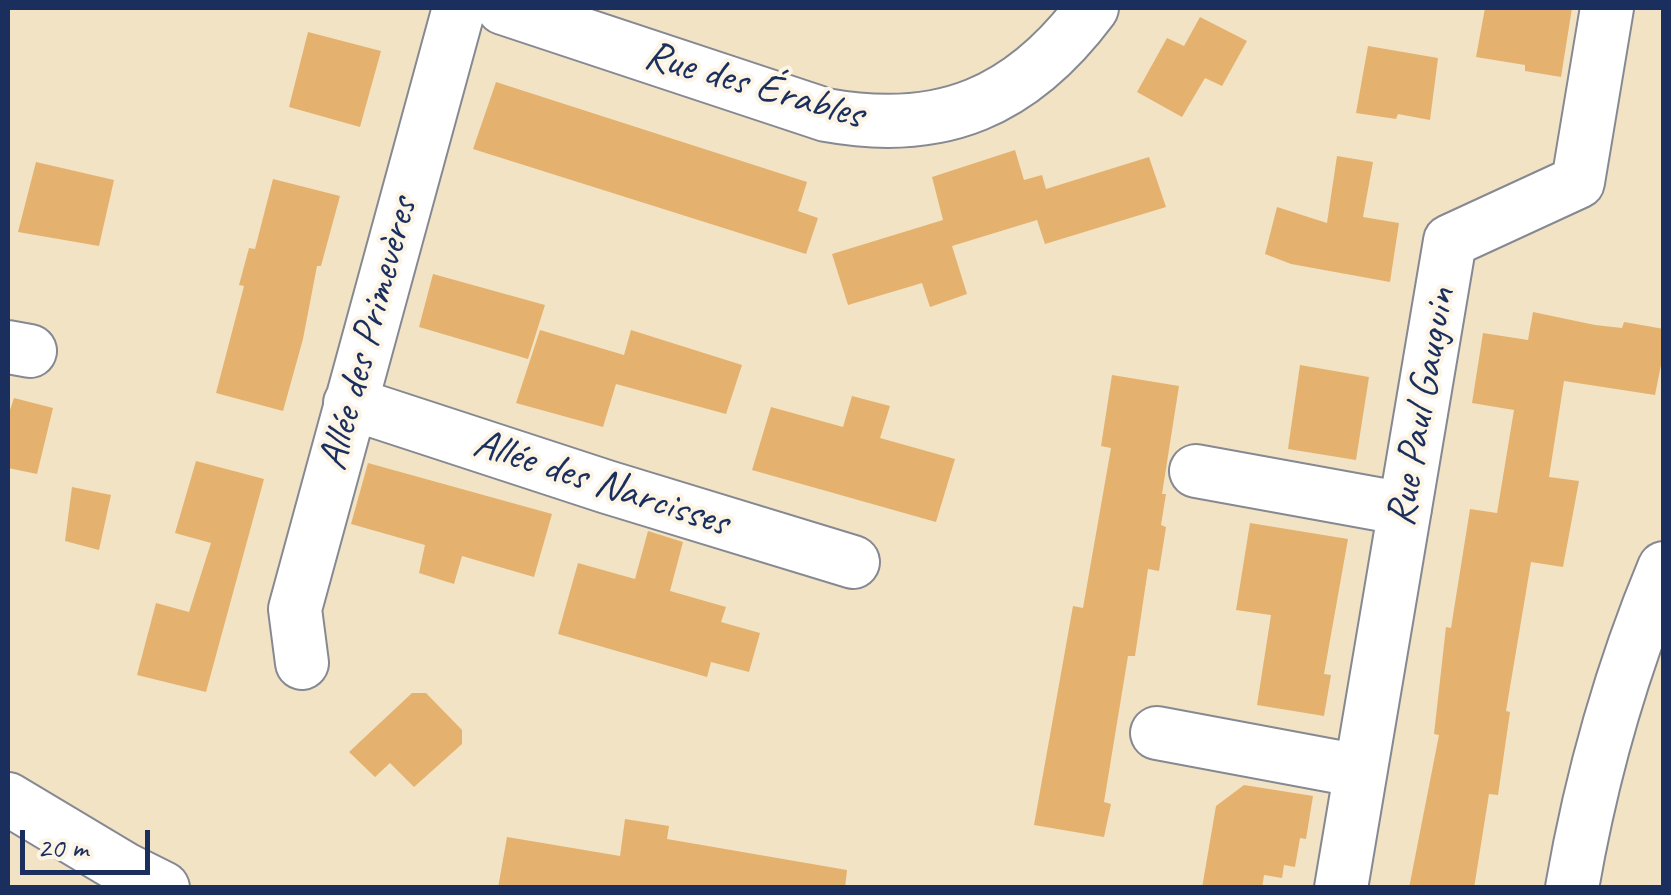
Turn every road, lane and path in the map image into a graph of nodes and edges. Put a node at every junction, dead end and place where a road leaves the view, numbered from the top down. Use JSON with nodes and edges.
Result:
{"nodes":[{"id":1,"x":459,"y":8,"type":"edge"},
{"id":2,"x":503,"y":8,"type":"edge"},
{"id":3,"x":1092,"y":8,"type":"edge"},
{"id":4,"x":1607,"y":8,"type":"edge"},
{"id":5,"x":350,"y":403,"type":"junction"},
{"id":6,"x":1196,"y":471,"type":"dead end"},
{"id":7,"x":1406,"y":509,"type":"junction"},
{"id":8,"x":852,"y":562,"type":"dead end"},
{"id":9,"x":1664,"y":568,"type":"edge"},
{"id":10,"x":302,"y":662,"type":"dead end"},
{"id":11,"x":1157,"y":733,"type":"dead end"},
{"id":12,"x":1360,"y":771,"type":"junction"},
{"id":13,"x":8,"y":798,"type":"edge"},
{"id":14,"x":162,"y":888,"type":"edge"},
{"id":15,"x":1341,"y":888,"type":"edge"},
{"id":16,"x":1572,"y":888,"type":"edge"}],
"edges":[{"from":1,"to":5,"type":"street","name":"Allée des Primevères"},
{"from":2,"to":3,"type":"street","name":"Rue des Érables"},
{"from":4,"to":7,"type":"street","name":"Rue Paul Gauguin"},
{"from":5,"to":8,"type":"street","name":"Allée des Narcisses"},
{"from":5,"to":10,"type":"street","name":"Allée des Primevères"},
{"from":6,"to":7,"type":"street"},
{"from":7,"to":12,"type":"street","name":"Rue Paul Gauguin"},
{"from":9,"to":16,"type":"street"},
{"from":11,"to":12,"type":"street"},
{"from":12,"to":15,"type":"street","name":"Rue Paul Gauguin"},
{"from":13,"to":14,"type":"street"}]}
